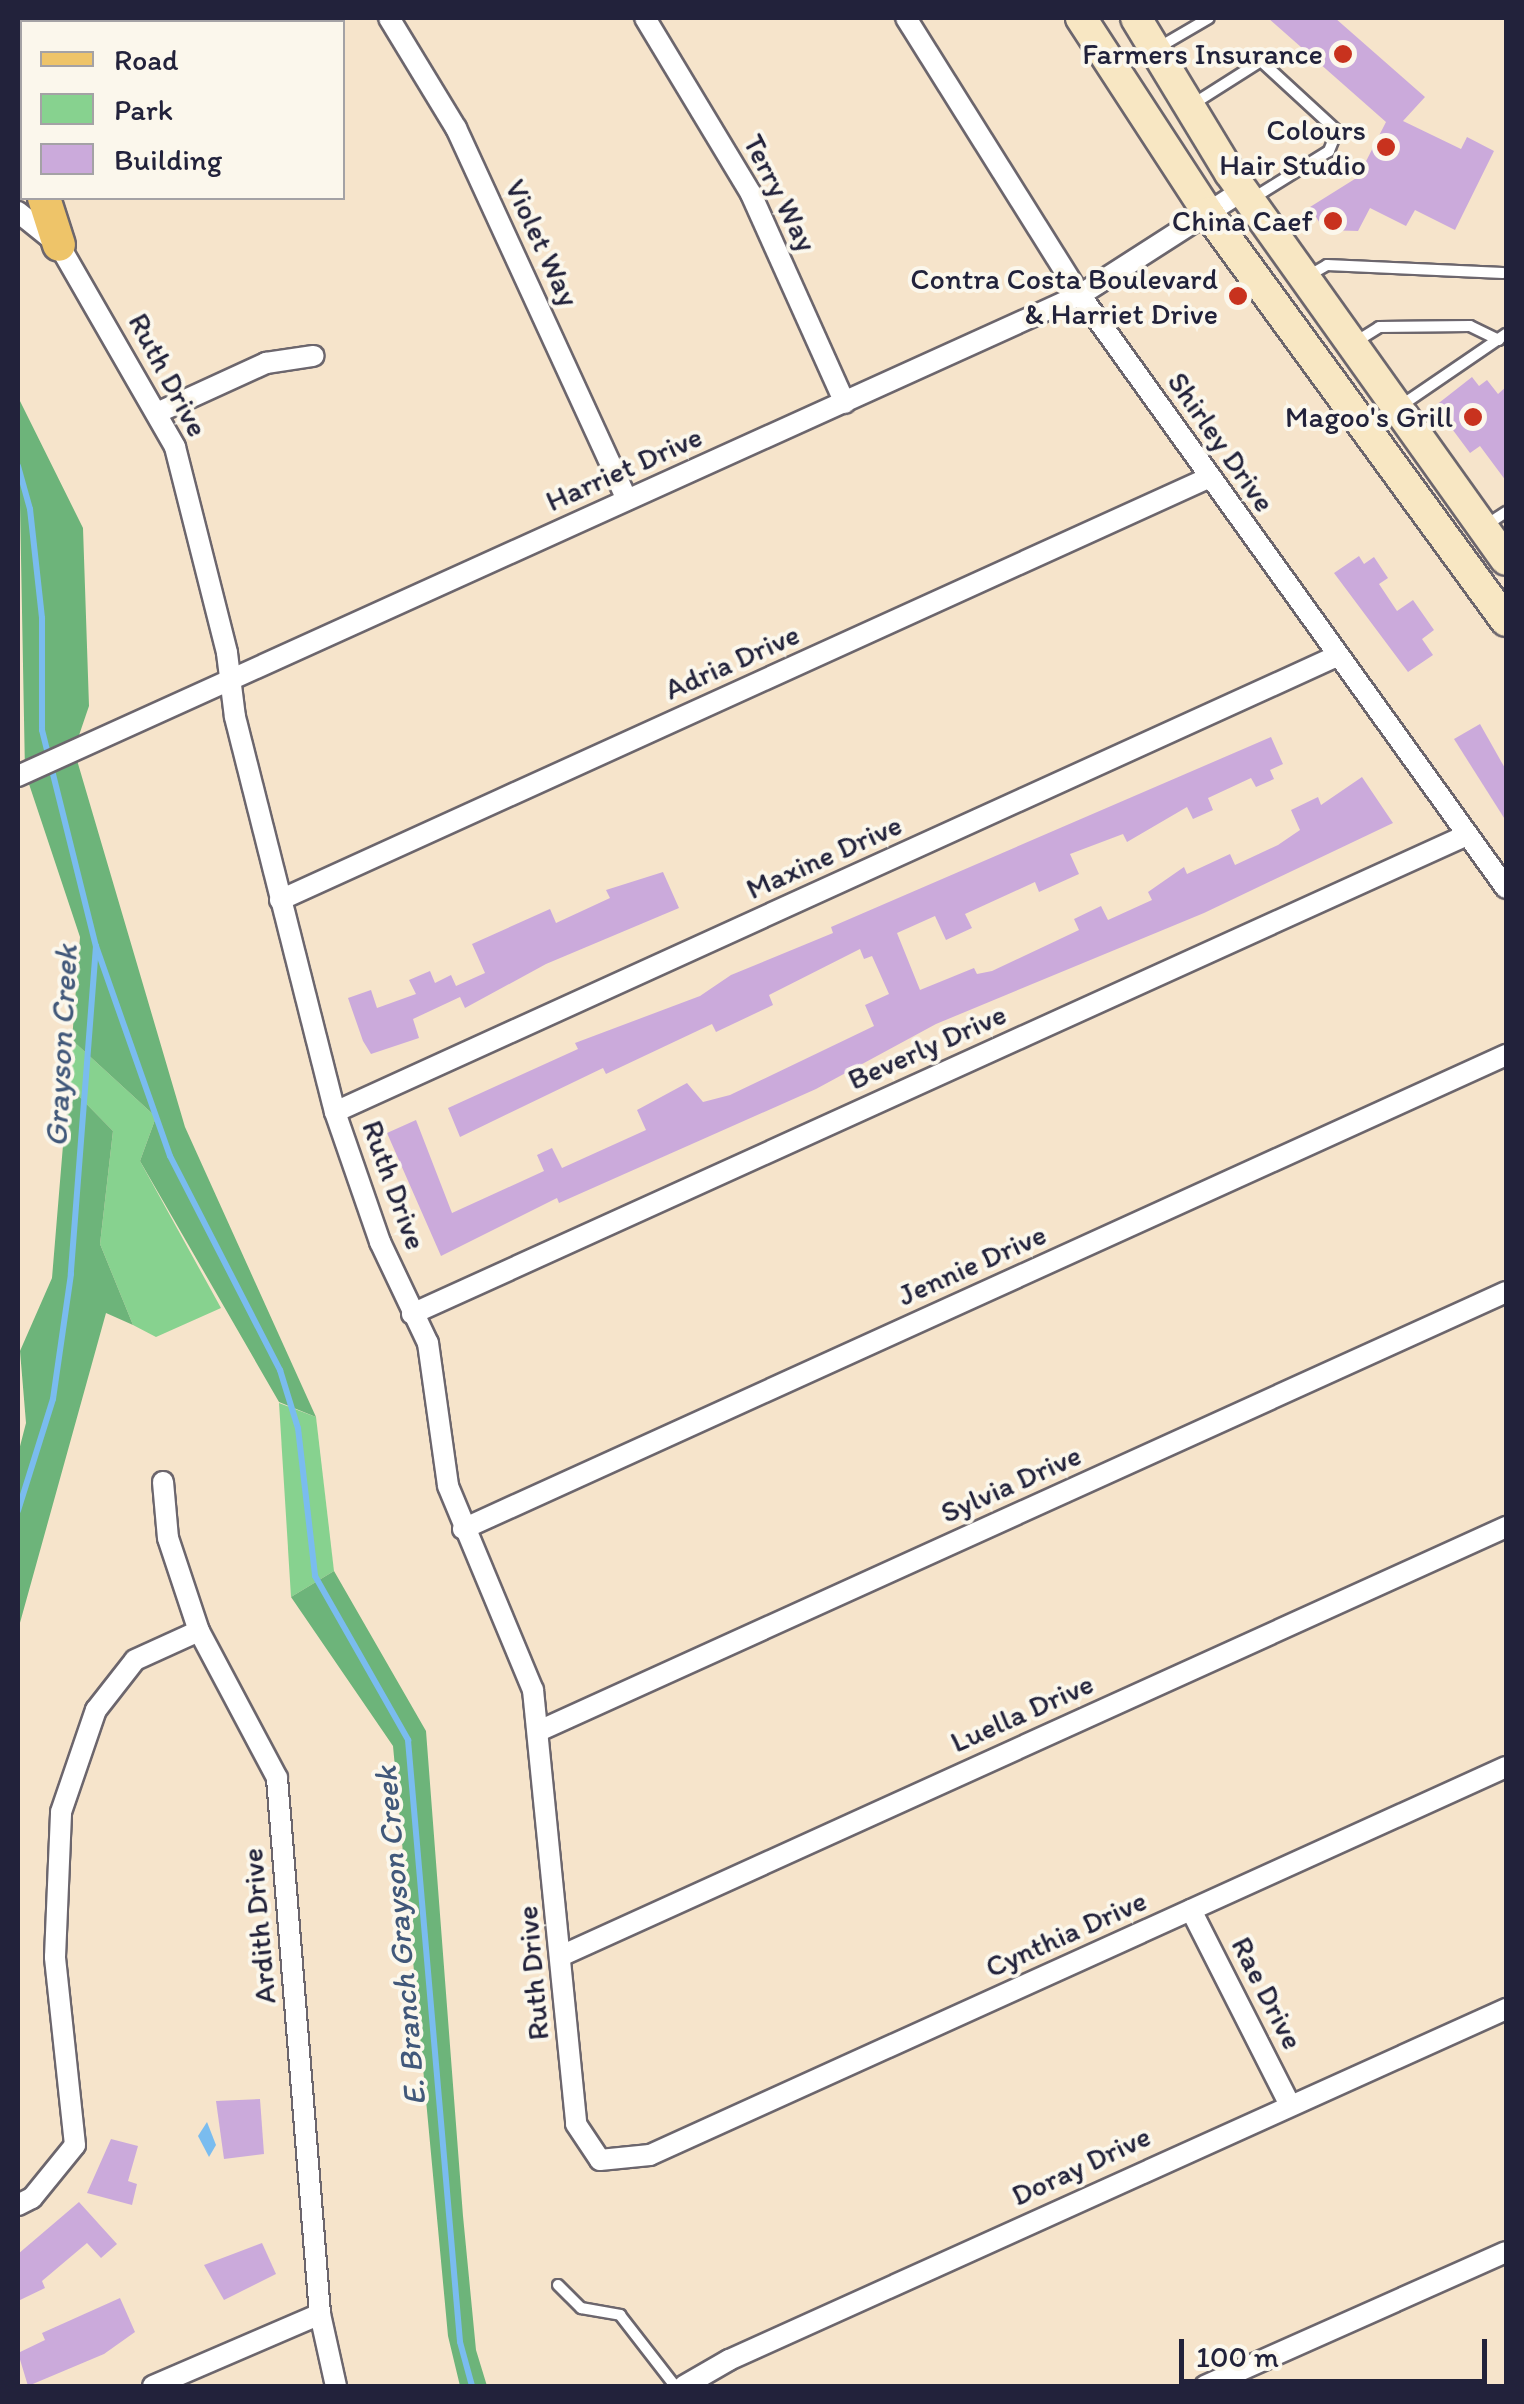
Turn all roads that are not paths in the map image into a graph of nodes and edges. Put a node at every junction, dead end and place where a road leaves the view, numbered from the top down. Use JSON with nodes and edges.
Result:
{"nodes":[{"id":1,"x":389,"y":18,"type":"edge"},
{"id":2,"x":646,"y":18,"type":"edge"},
{"id":3,"x":906,"y":18,"type":"edge"},
{"id":4,"x":1081,"y":18,"type":"edge"},
{"id":5,"x":1136,"y":18,"type":"edge"},
{"id":6,"x":1208,"y":18,"type":"edge"},
{"id":7,"x":1156,"y":50,"type":"junction"},
{"id":8,"x":1190,"y":106,"type":"junction"},
{"id":9,"x":1246,"y":196,"type":"junction"},
{"id":10,"x":45,"y":200,"type":"edge"},
{"id":11,"x":18,"y":212,"type":"edge"},
{"id":12,"x":1208,"y":213,"type":"junction"},
{"id":13,"x":59,"y":245,"type":"junction"},
{"id":14,"x":1503,"y":273,"type":"dead end"},
{"id":15,"x":1305,"y":278,"type":"junction"},
{"id":16,"x":1080,"y":295,"type":"junction"},
{"id":17,"x":1503,"y":337,"type":"edge"},
{"id":18,"x":1353,"y":343,"type":"junction"},
{"id":19,"x":313,"y":356,"type":"dead end"},
{"id":20,"x":845,"y":403,"type":"junction"},
{"id":21,"x":1398,"y":408,"type":"junction"},
{"id":22,"x":160,"y":412,"type":"junction"},
{"id":23,"x":1208,"y":478,"type":"junction"},
{"id":24,"x":627,"y":500,"type":"junction"},
{"id":25,"x":1494,"y":520,"type":"edge"},
{"id":26,"x":1506,"y":560,"type":"edge"},
{"id":27,"x":1506,"y":621,"type":"edge"},
{"id":28,"x":1337,"y":656,"type":"junction"},
{"id":29,"x":229,"y":681,"type":"junction"},
{"id":30,"x":21,"y":774,"type":"edge"},
{"id":31,"x":1467,"y":835,"type":"junction"},
{"id":32,"x":1506,"y":888,"type":"edge"},
{"id":33,"x":280,"y":900,"type":"junction"},
{"id":34,"x":1506,"y":1054,"type":"edge"},
{"id":35,"x":335,"y":1112,"type":"junction"},
{"id":36,"x":1506,"y":1292,"type":"edge"},
{"id":37,"x":412,"y":1314,"type":"junction"},
{"id":38,"x":163,"y":1482,"type":"dead end"},
{"id":39,"x":1506,"y":1527,"type":"edge"},
{"id":40,"x":463,"y":1529,"type":"junction"},
{"id":41,"x":199,"y":1631,"type":"junction"},
{"id":42,"x":541,"y":1730,"type":"junction"},
{"id":43,"x":1506,"y":1767,"type":"edge"},
{"id":44,"x":1191,"y":1910,"type":"junction"},
{"id":45,"x":562,"y":1955,"type":"junction"},
{"id":46,"x":1506,"y":2009,"type":"edge"},
{"id":47,"x":1289,"y":2103,"type":"junction"},
{"id":48,"x":650,"y":2155,"type":"joint"},
{"id":49,"x":18,"y":2205,"type":"edge"},
{"id":50,"x":1506,"y":2252,"type":"edge"},
{"id":51,"x":558,"y":2285,"type":"dead end"},
{"id":52,"x":320,"y":2314,"type":"junction"},
{"id":53,"x":153,"y":2386,"type":"edge"},
{"id":54,"x":336,"y":2386,"type":"edge"},
{"id":55,"x":675,"y":2386,"type":"edge"},
{"id":56,"x":684,"y":2386,"type":"edge"},
{"id":57,"x":1206,"y":2386,"type":"edge"}],
"edges":[{"from":1,"to":24,"type":"street","name":"Violet Way"},
{"from":2,"to":20,"type":"street","name":"Terry Way"},
{"from":3,"to":16,"type":"street","name":"Shirley Drive"},
{"from":4,"to":12,"type":"main road"},
{"from":5,"to":7,"type":"main road"},
{"from":6,"to":7,"type":"lane"},
{"from":7,"to":8,"type":"main road"},
{"from":8,"to":9,"type":"main road"},
{"from":8,"to":9,"type":"lane"},
{"from":9,"to":12,"type":"street","name":"Harriet Drive"},
{"from":9,"to":15,"type":"main road"},
{"from":10,"to":13,"type":"main road"},
{"from":11,"to":13,"type":"street","name":"Ruth Drive"},
{"from":12,"to":16,"type":"street","name":"Harriet Drive"},
{"from":12,"to":27,"type":"main road"},
{"from":13,"to":22,"type":"street","name":"Ruth Drive"},
{"from":14,"to":15,"type":"lane"},
{"from":15,"to":18,"type":"main road"},
{"from":16,"to":20,"type":"street","name":"Harriet Drive"},
{"from":16,"to":23,"type":"street","name":"Shirley Drive"},
{"from":17,"to":18,"type":"lane"},
{"from":17,"to":21,"type":"lane"},
{"from":18,"to":21,"type":"main road"},
{"from":19,"to":22,"type":"street"},
{"from":20,"to":24,"type":"street","name":"Harriet Drive"},
{"from":21,"to":25,"type":"main road"},
{"from":22,"to":29,"type":"street","name":"Ruth Drive"},
{"from":23,"to":28,"type":"street","name":"Shirley Drive"},
{"from":23,"to":33,"type":"street","name":"Adria Drive"},
{"from":24,"to":29,"type":"street","name":"Harriet Drive"},
{"from":25,"to":26,"type":"main road"},
{"from":28,"to":31,"type":"street","name":"Shirley Drive"},
{"from":28,"to":35,"type":"street","name":"Maxine Drive"},
{"from":29,"to":30,"type":"street","name":"Harriet Drive"},
{"from":29,"to":33,"type":"street","name":"Ruth Drive"},
{"from":31,"to":32,"type":"street","name":"Shirley Drive"},
{"from":31,"to":37,"type":"street","name":"Beverly Drive"},
{"from":33,"to":35,"type":"street","name":"Ruth Drive"},
{"from":34,"to":40,"type":"street","name":"Jennie Drive"},
{"from":35,"to":37,"type":"street","name":"Ruth Drive"},
{"from":36,"to":42,"type":"street","name":"Sylvia Drive"},
{"from":37,"to":40,"type":"street","name":"Ruth Drive"},
{"from":38,"to":41,"type":"street","name":"Ardith Drive"},
{"from":39,"to":45,"type":"street","name":"Luella Drive"},
{"from":40,"to":42,"type":"street","name":"Ruth Drive"},
{"from":41,"to":49,"type":"street"},
{"from":41,"to":52,"type":"street","name":"Ardith Drive"},
{"from":42,"to":45,"type":"street","name":"Ruth Drive"},
{"from":43,"to":44,"type":"street","name":"Cynthia Drive"},
{"from":44,"to":47,"type":"street","name":"Rae Drive"},
{"from":44,"to":48,"type":"street","name":"Cynthia Drive"},
{"from":45,"to":48,"type":"street","name":"Ruth Drive"},
{"from":46,"to":47,"type":"street","name":"Doray Drive"},
{"from":47,"to":56,"type":"street","name":"Doray Drive"},
{"from":50,"to":57,"type":"street"},
{"from":51,"to":55,"type":"lane"},
{"from":52,"to":53,"type":"street"},
{"from":52,"to":54,"type":"street","name":"Ardith Drive"}]}
